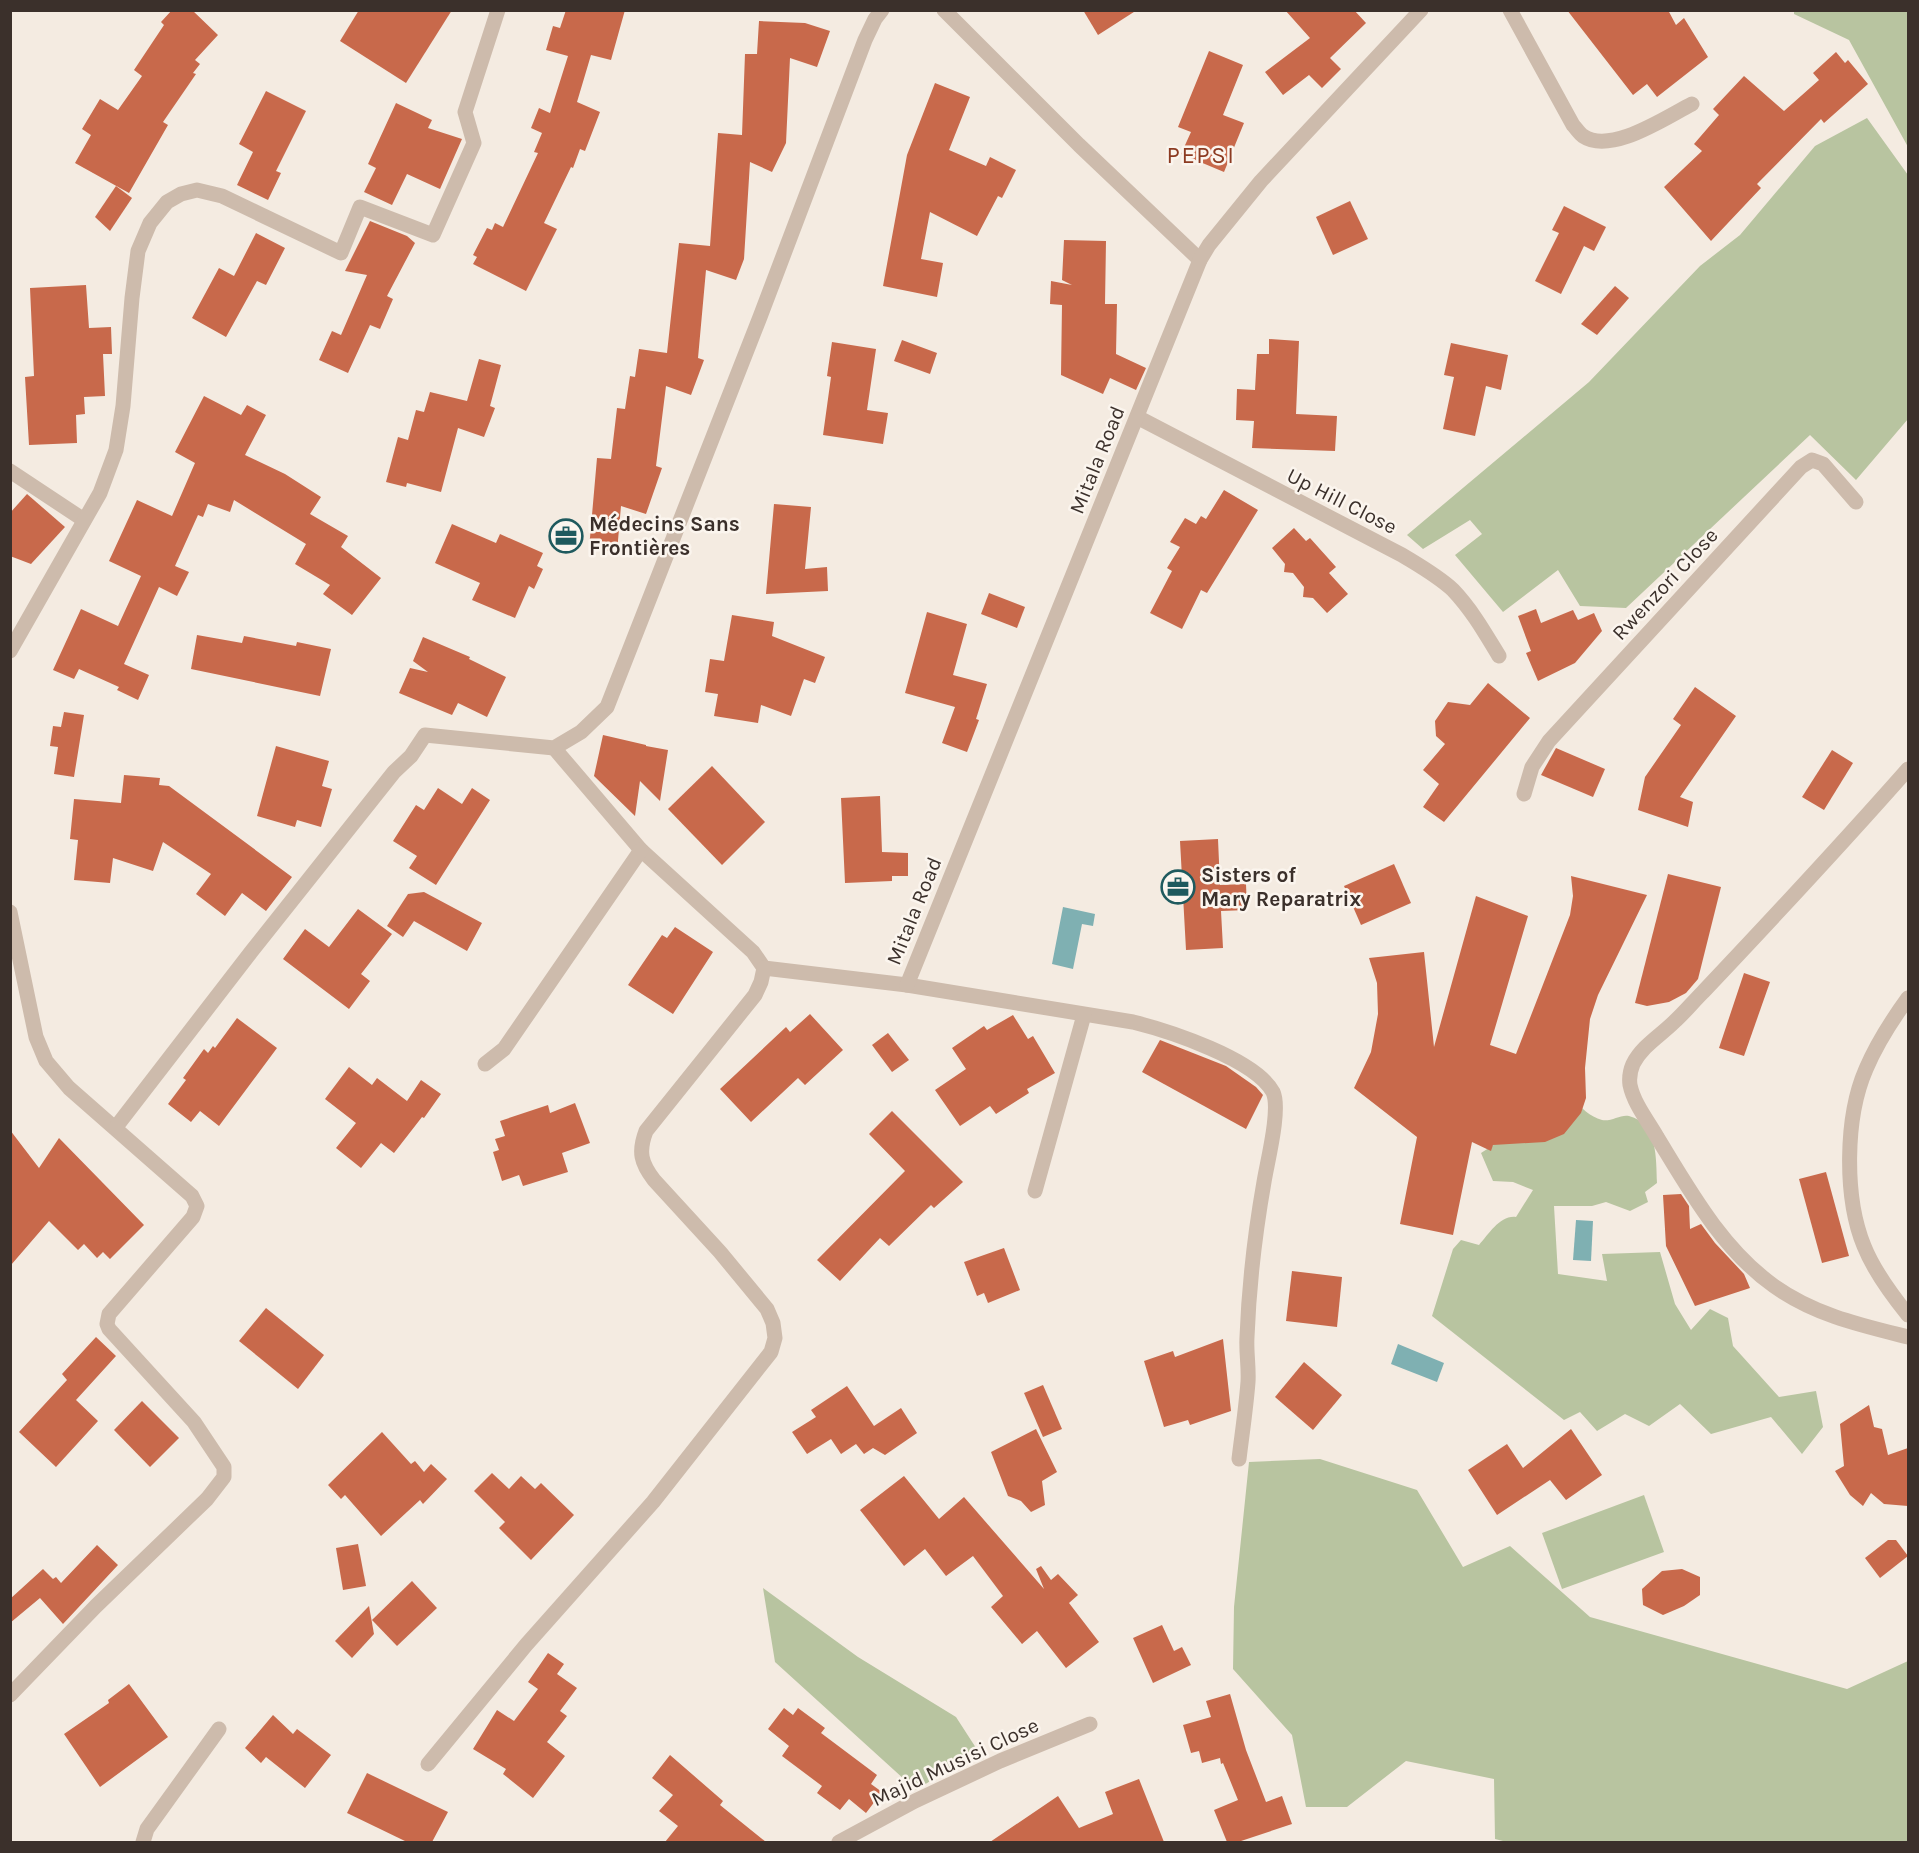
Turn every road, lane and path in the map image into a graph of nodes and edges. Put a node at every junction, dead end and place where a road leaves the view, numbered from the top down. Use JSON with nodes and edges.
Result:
{"nodes":[{"id":1,"x":498,"y":10,"type":"edge"},
{"id":2,"x":882,"y":10,"type":"edge"},
{"id":3,"x":944,"y":10,"type":"edge"},
{"id":4,"x":1421,"y":10,"type":"edge"},
{"id":5,"x":1510,"y":10,"type":"edge"},
{"id":6,"x":1692,"y":104,"type":"dead end"},
{"id":7,"x":1200,"y":260,"type":"junction"},
{"id":8,"x":1137,"y":417,"type":"junction"},
{"id":9,"x":10,"y":471,"type":"edge"},
{"id":10,"x":1856,"y":502,"type":"dead end"},
{"id":11,"x":84,"y":520,"type":"junction"},
{"id":12,"x":10,"y":651,"type":"edge"},
{"id":13,"x":1499,"y":656,"type":"dead end"},
{"id":14,"x":554,"y":748,"type":"junction"},
{"id":15,"x":1908,"y":769,"type":"edge"},
{"id":16,"x":1524,"y":794,"type":"dead end"},
{"id":17,"x":641,"y":850,"type":"junction"},
{"id":18,"x":10,"y":912,"type":"edge"},
{"id":19,"x":764,"y":968,"type":"junction"},
{"id":20,"x":907,"y":985,"type":"junction"},
{"id":21,"x":1908,"y":998,"type":"edge"},
{"id":22,"x":1084,"y":1015,"type":"junction"},
{"id":23,"x":485,"y":1064,"type":"dead end"},
{"id":24,"x":116,"y":1127,"type":"junction"},
{"id":25,"x":1035,"y":1191,"type":"dead end"},
{"id":26,"x":1908,"y":1315,"type":"edge"},
{"id":27,"x":1908,"y":1337,"type":"edge"},
{"id":28,"x":1239,"y":1459,"type":"dead end"},
{"id":29,"x":10,"y":1695,"type":"edge"},
{"id":30,"x":1090,"y":1724,"type":"dead end"},
{"id":31,"x":219,"y":1729,"type":"dead end"},
{"id":32,"x":428,"y":1764,"type":"dead end"},
{"id":33,"x":143,"y":1842,"type":"edge"},
{"id":34,"x":839,"y":1842,"type":"edge"}],
"edges":[{"from":1,"to":11,"type":"street"},
{"from":2,"to":14,"type":"street"},
{"from":3,"to":7,"type":"street"},
{"from":4,"to":7,"type":"street","name":"Mitala Road"},
{"from":5,"to":6,"type":"street"},
{"from":7,"to":8,"type":"street","name":"Mitala Road"},
{"from":8,"to":13,"type":"street","name":"Up Hill Close"},
{"from":8,"to":20,"type":"street","name":"Mitala Road"},
{"from":9,"to":11,"type":"street"},
{"from":10,"to":16,"type":"street","name":"Rwenzori Close"},
{"from":11,"to":12,"type":"street"},
{"from":14,"to":17,"type":"street"},
{"from":14,"to":24,"type":"street"},
{"from":15,"to":27,"type":"street"},
{"from":17,"to":19,"type":"street"},
{"from":17,"to":23,"type":"street"},
{"from":18,"to":24,"type":"street"},
{"from":19,"to":20,"type":"street"},
{"from":19,"to":32,"type":"street"},
{"from":20,"to":22,"type":"street"},
{"from":21,"to":26,"type":"street"},
{"from":22,"to":25,"type":"street"},
{"from":22,"to":28,"type":"street"},
{"from":24,"to":29,"type":"street"},
{"from":30,"to":34,"type":"street","name":"Majid Musisi Close"},
{"from":31,"to":33,"type":"street"}]}
